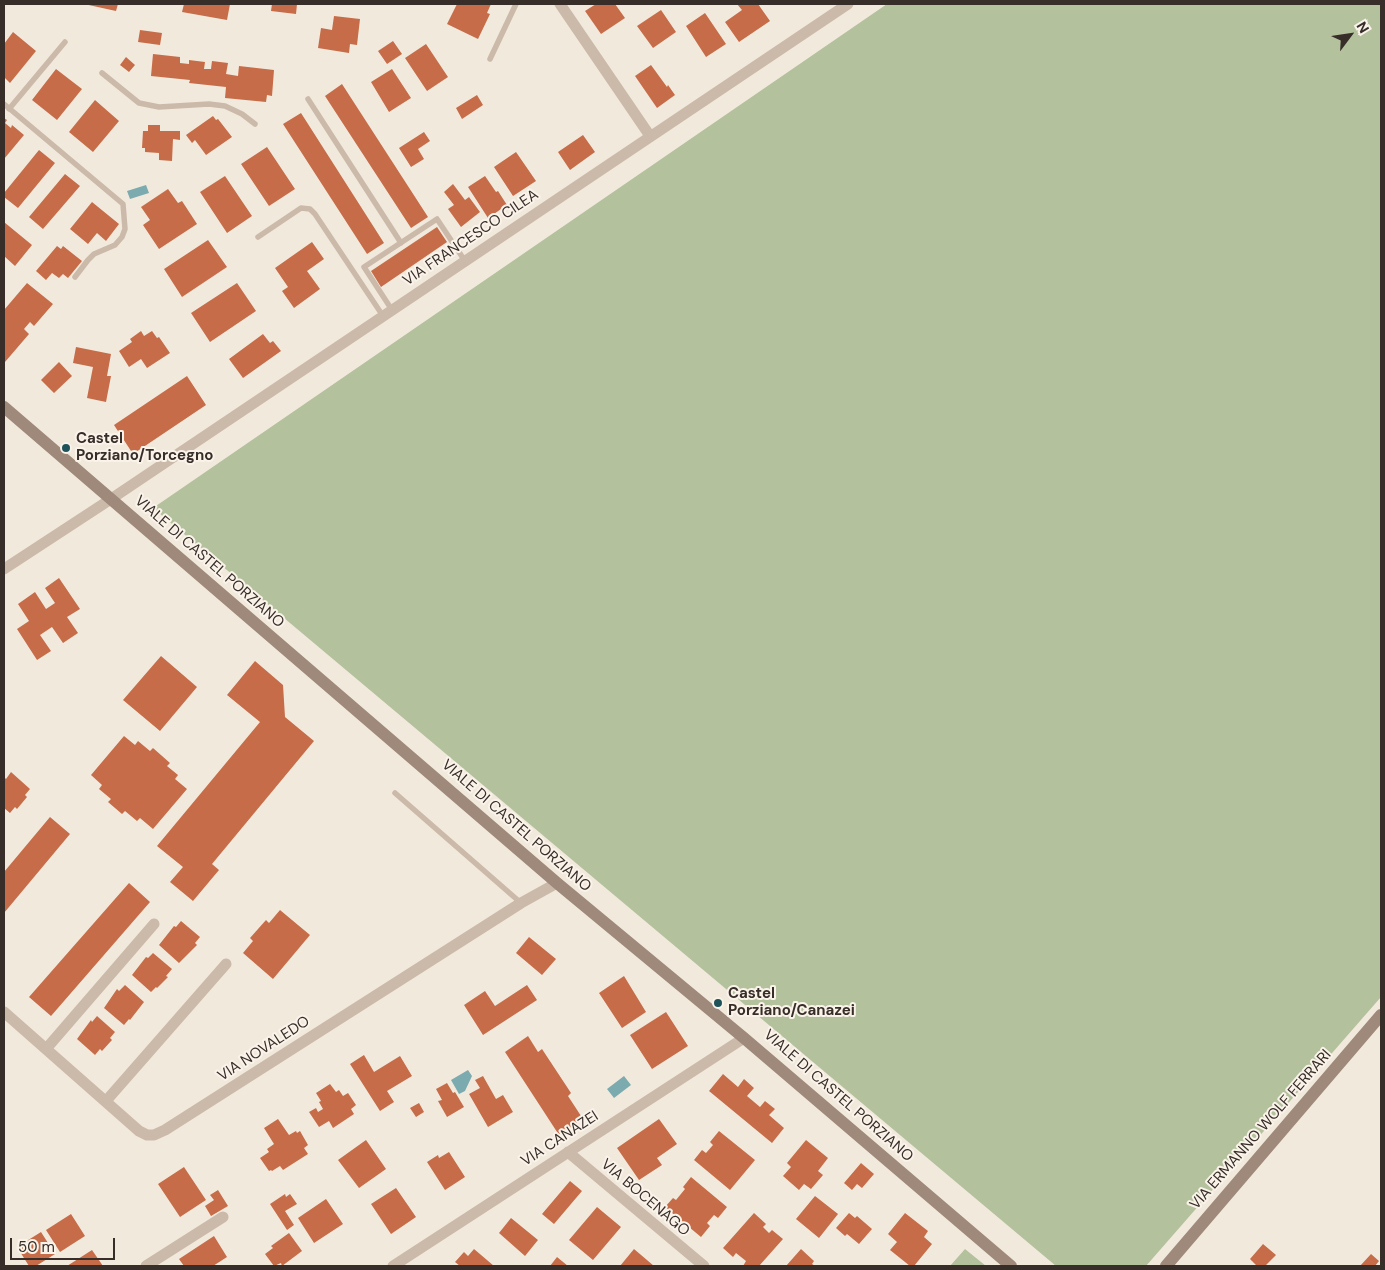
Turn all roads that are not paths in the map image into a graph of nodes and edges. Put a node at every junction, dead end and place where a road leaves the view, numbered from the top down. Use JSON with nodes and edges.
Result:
{"nodes":[{"id":1,"x":516,"y":4,"type":"edge"},
{"id":2,"x":560,"y":4,"type":"edge"},
{"id":3,"x":848,"y":4,"type":"edge"},
{"id":4,"x":66,"y":42,"type":"dead end"},
{"id":5,"x":490,"y":60,"type":"dead end"},
{"id":6,"x":102,"y":73,"type":"dead end"},
{"id":7,"x":308,"y":99,"type":"dead end"},
{"id":8,"x":4,"y":104,"type":"edge"},
{"id":9,"x":10,"y":109,"type":"junction"},
{"id":10,"x":255,"y":124,"type":"dead end"},
{"id":11,"x":650,"y":136,"type":"junction"},
{"id":12,"x":258,"y":237,"type":"dead end"},
{"id":13,"x":401,"y":243,"type":"junction"},
{"id":14,"x":464,"y":261,"type":"junction"},
{"id":15,"x":75,"y":277,"type":"dead end"},
{"id":16,"x":387,"y":313,"type":"junction"},
{"id":17,"x":4,"y":407,"type":"edge"},
{"id":18,"x":111,"y":499,"type":"junction"},
{"id":19,"x":4,"y":569,"type":"edge"},
{"id":20,"x":395,"y":793,"type":"dead end"},
{"id":21,"x":557,"y":883,"type":"junction"},
{"id":22,"x":521,"y":903,"type":"junction"},
{"id":23,"x":154,"y":924,"type":"dead end"},
{"id":24,"x":226,"y":964,"type":"dead end"},
{"id":25,"x":4,"y":1012,"type":"edge"},
{"id":26,"x":1381,"y":1015,"type":"edge"},
{"id":27,"x":744,"y":1038,"type":"junction"},
{"id":28,"x":46,"y":1049,"type":"junction"},
{"id":29,"x":106,"y":1101,"type":"junction"},
{"id":30,"x":568,"y":1152,"type":"junction"},
{"id":31,"x":223,"y":1217,"type":"dead end"},
{"id":32,"x":401,"y":1264,"type":"edge"},
{"id":33,"x":146,"y":1266,"type":"edge"},
{"id":34,"x":704,"y":1266,"type":"edge"},
{"id":35,"x":1011,"y":1266,"type":"edge"},
{"id":36,"x":1166,"y":1266,"type":"edge"}],
"edges":[{"from":1,"to":5,"type":"lane"},
{"from":2,"to":11,"type":"street"},
{"from":3,"to":11,"type":"street","name":"VIA FRANCESCO CILEA"},
{"from":4,"to":9,"type":"lane"},
{"from":6,"to":10,"type":"lane"},
{"from":7,"to":13,"type":"lane"},
{"from":8,"to":9,"type":"lane"},
{"from":9,"to":15,"type":"lane"},
{"from":11,"to":14,"type":"street","name":"VIA FRANCESCO CILEA"},
{"from":12,"to":16,"type":"lane"},
{"from":13,"to":14,"type":"lane"},
{"from":13,"to":16,"type":"lane"},
{"from":14,"to":16,"type":"street","name":"VIA FRANCESCO CILEA"},
{"from":16,"to":18,"type":"street","name":"VIA FRANCESCO CILEA"},
{"from":17,"to":18,"type":"street","name":"VIALE DI CASTEL PORZIANO"},
{"from":18,"to":19,"type":"street","name":"VIA FRANCESCO CILEA"},
{"from":18,"to":21,"type":"street","name":"VIALE DI CASTEL PORZIANO"},
{"from":20,"to":22,"type":"lane"},
{"from":21,"to":22,"type":"street","name":"VIA NOVALEDO"},
{"from":21,"to":27,"type":"street","name":"VIALE DI CASTEL PORZIANO"},
{"from":22,"to":29,"type":"street","name":"VIA NOVALEDO"},
{"from":23,"to":28,"type":"street"},
{"from":24,"to":29,"type":"street"},
{"from":25,"to":28,"type":"street","name":"VIA NOVALEDO"},
{"from":26,"to":36,"type":"street","name":"VIA ERMANNO WOLF FERRARI"},
{"from":27,"to":30,"type":"street","name":"VIA CANAZEI"},
{"from":27,"to":35,"type":"street","name":"VIALE DI CASTEL PORZIANO"},
{"from":28,"to":29,"type":"street","name":"VIA NOVALEDO"},
{"from":30,"to":32,"type":"street","name":"VIA CANAZEI"},
{"from":30,"to":34,"type":"street","name":"VIA BOCENAGO"},
{"from":31,"to":33,"type":"street"}]}
